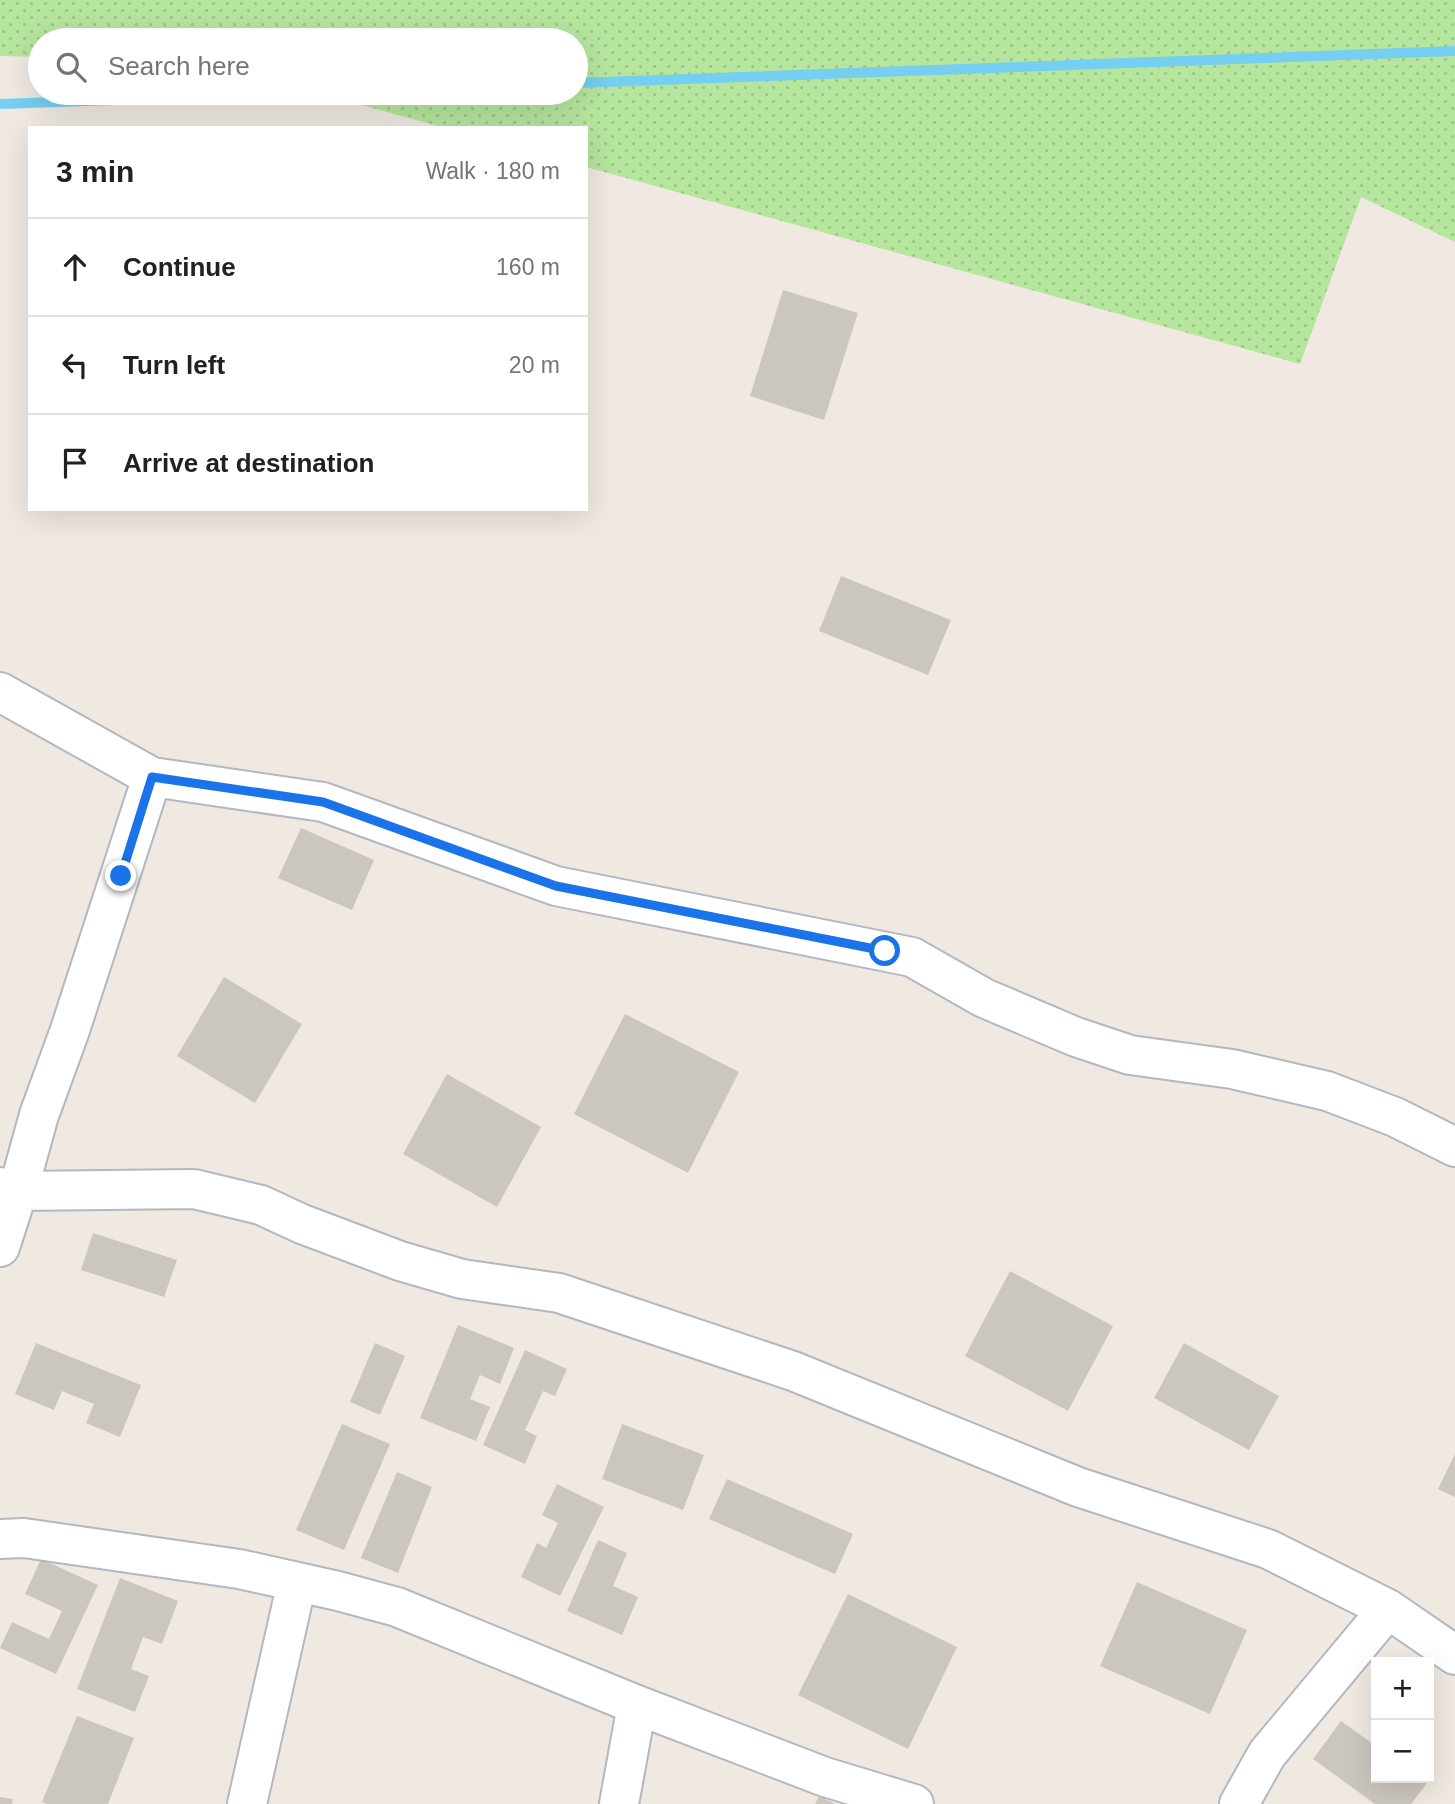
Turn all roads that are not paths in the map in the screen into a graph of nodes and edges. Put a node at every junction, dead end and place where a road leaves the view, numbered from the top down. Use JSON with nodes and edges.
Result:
{"nodes":[{"id":1,"x":0,"y":692,"type":"edge"},
{"id":2,"x":152,"y":777,"type":"junction"},
{"id":3,"x":1455,"y":1147,"type":"edge"},
{"id":4,"x":9,"y":1189,"type":"edge"},
{"id":5,"x":0,"y":1247,"type":"edge"},
{"id":6,"x":0,"y":1539,"type":"edge"},
{"id":7,"x":297,"y":1582,"type":"junction"},
{"id":8,"x":1388,"y":1609,"type":"junction"},
{"id":9,"x":1455,"y":1655,"type":"edge"},
{"id":10,"x":638,"y":1705,"type":"junction"},
{"id":11,"x":247,"y":1804,"type":"edge"},
{"id":12,"x":619,"y":1804,"type":"edge"},
{"id":13,"x":914,"y":1804,"type":"edge"},
{"id":14,"x":1239,"y":1804,"type":"edge"}],
"edges":[{"from":1,"to":2,"type":"street"},
{"from":2,"to":3,"type":"street"},
{"from":2,"to":4,"type":"street"},
{"from":4,"to":5,"type":"street"},
{"from":4,"to":8,"type":"street"},
{"from":6,"to":7,"type":"street"},
{"from":7,"to":10,"type":"street"},
{"from":7,"to":11,"type":"street"},
{"from":8,"to":9,"type":"street"},
{"from":8,"to":14,"type":"street"},
{"from":10,"to":12,"type":"street"},
{"from":10,"to":13,"type":"street"}]}
